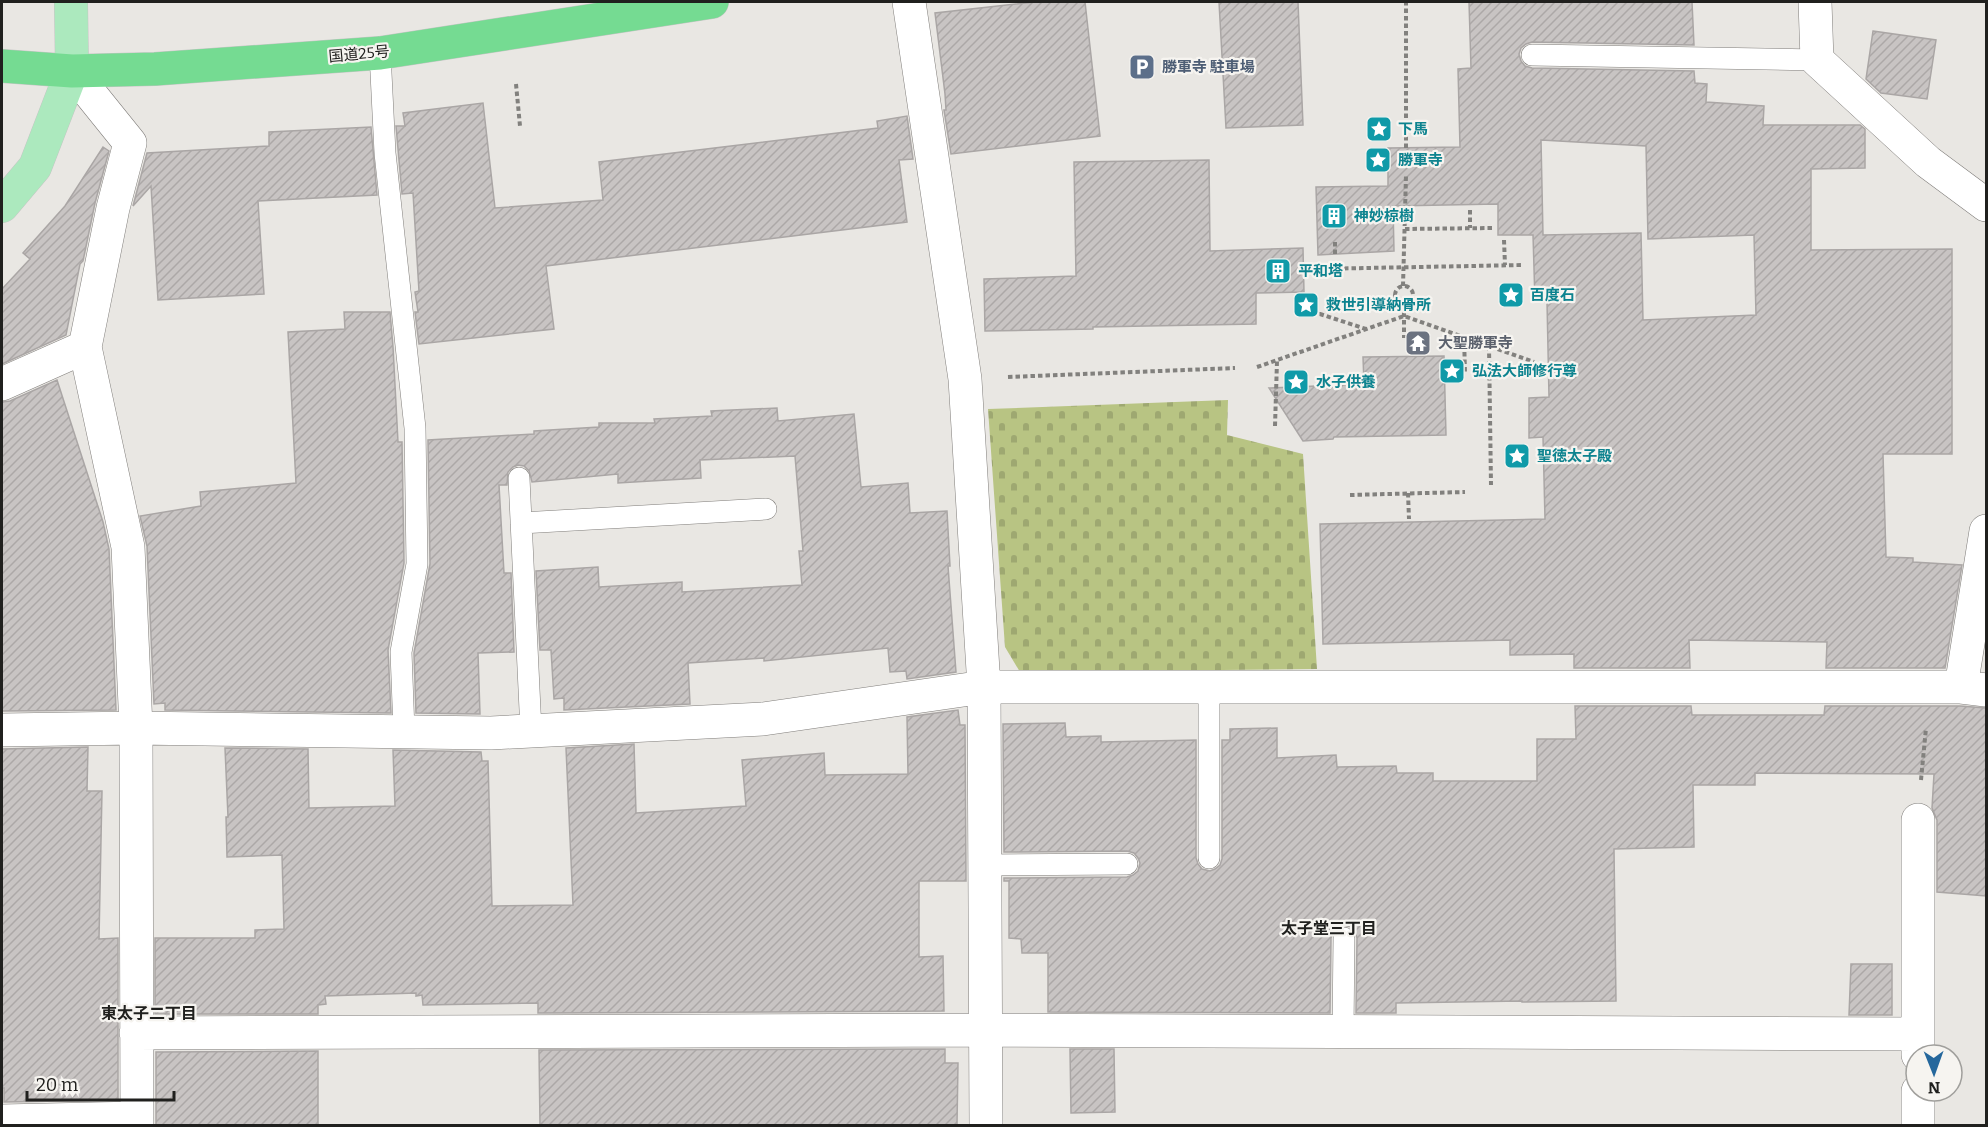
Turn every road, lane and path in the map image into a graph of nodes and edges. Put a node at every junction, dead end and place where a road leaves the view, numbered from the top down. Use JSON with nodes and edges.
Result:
{"nodes":[{"id":1,"x":71,"y":2,"type":"edge"},
{"id":2,"x":712,"y":2,"type":"edge"},
{"id":3,"x":909,"y":2,"type":"edge"},
{"id":4,"x":1406,"y":2,"type":"edge"},
{"id":5,"x":1815,"y":2,"type":"edge"},
{"id":6,"x":380,"y":53,"type":"junction"},
{"id":7,"x":1532,"y":55,"type":"dead end"},
{"id":8,"x":1817,"y":60,"type":"junction"},
{"id":9,"x":2,"y":66,"type":"edge"},
{"id":10,"x":72,"y":71,"type":"junction"},
{"id":11,"x":516,"y":84,"type":"dead end"},
{"id":12,"x":519,"y":126,"type":"dead end"},
{"id":13,"x":1406,"y":148,"type":"dead end"},
{"id":14,"x":1406,"y":175,"type":"dead end"},
{"id":15,"x":1986,"y":205,"type":"edge"},
{"id":16,"x":2,"y":206,"type":"edge"},
{"id":17,"x":1470,"y":210,"type":"dead end"},
{"id":18,"x":1470,"y":228,"type":"junction"},
{"id":19,"x":1495,"y":228,"type":"dead end"},
{"id":20,"x":1405,"y":229,"type":"junction"},
{"id":21,"x":1399,"y":239,"type":"dead end"},
{"id":22,"x":1405,"y":240,"type":"junction"},
{"id":23,"x":1504,"y":240,"type":"dead end"},
{"id":24,"x":1335,"y":242,"type":"dead end"},
{"id":25,"x":1335,"y":256,"type":"dead end"},
{"id":26,"x":1505,"y":265,"type":"junction"},
{"id":27,"x":1523,"y":265,"type":"dead end"},
{"id":28,"x":1404,"y":267,"type":"junction"},
{"id":29,"x":1314,"y":269,"type":"dead end"},
{"id":30,"x":1404,"y":286,"type":"junction"},
{"id":31,"x":1404,"y":305,"type":"junction"},
{"id":32,"x":1312,"y":314,"type":"dead end"},
{"id":33,"x":1404,"y":316,"type":"junction"},
{"id":34,"x":1366,"y":329,"type":"junction"},
{"id":35,"x":1464,"y":337,"type":"junction"},
{"id":36,"x":1404,"y":338,"type":"dead end"},
{"id":37,"x":1489,"y":346,"type":"junction"},
{"id":38,"x":86,"y":347,"type":"junction"},
{"id":39,"x":1277,"y":361,"type":"junction"},
{"id":40,"x":1534,"y":362,"type":"dead end"},
{"id":41,"x":1257,"y":367,"type":"dead end"},
{"id":42,"x":1235,"y":368,"type":"dead end"},
{"id":43,"x":1465,"y":372,"type":"dead end"},
{"id":44,"x":965,"y":379,"type":"junction"},
{"id":45,"x":2,"y":384,"type":"edge"},
{"id":46,"x":1275,"y":426,"type":"dead end"},
{"id":47,"x":519,"y":478,"type":"dead end"},
{"id":48,"x":1491,"y":484,"type":"dead end"},
{"id":49,"x":1465,"y":492,"type":"dead end"},
{"id":50,"x":1408,"y":493,"type":"junction"},
{"id":51,"x":1350,"y":495,"type":"dead end"},
{"id":52,"x":766,"y":509,"type":"dead end"},
{"id":53,"x":1409,"y":519,"type":"dead end"},
{"id":54,"x":521,"y":523,"type":"junction"},
{"id":55,"x":1986,"y":531,"type":"edge"},
{"id":56,"x":984,"y":687,"type":"junction"},
{"id":57,"x":1209,"y":687,"type":"junction"},
{"id":58,"x":1929,"y":688,"type":"junction"},
{"id":59,"x":1974,"y":688,"type":"edge"},
{"id":60,"x":136,"y":728,"type":"junction"},
{"id":61,"x":2,"y":730,"type":"edge"},
{"id":62,"x":404,"y":731,"type":"junction"},
{"id":63,"x":531,"y":731,"type":"junction"},
{"id":64,"x":1918,"y":820,"type":"joint"},
{"id":65,"x":1209,"y":858,"type":"dead end"},
{"id":66,"x":1127,"y":864,"type":"dead end"},
{"id":67,"x":985,"y":865,"type":"junction"},
{"id":68,"x":1344,"y":938,"type":"dead end"},
{"id":69,"x":986,"y":1030,"type":"junction"},
{"id":70,"x":1342,"y":1032,"type":"junction"},
{"id":71,"x":136,"y":1033,"type":"junction"},
{"id":72,"x":1918,"y":1043,"type":"edge"},
{"id":73,"x":1904,"y":1045,"type":"edge"},
{"id":74,"x":1918,"y":1103,"type":"edge"},
{"id":75,"x":2,"y":1121,"type":"edge"},
{"id":76,"x":137,"y":1122,"type":"edge"},
{"id":77,"x":986,"y":1125,"type":"edge"},
{"id":78,"x":1918,"y":1125,"type":"edge"}],
"edges":[{"from":1,"to":10,"type":"main road"},
{"from":2,"to":6,"type":"highway","name":"国道25号"},
{"from":3,"to":44,"type":"street"},
{"from":4,"to":13,"type":"path"},
{"from":5,"to":8,"type":"street"},
{"from":6,"to":10,"type":"highway","name":"国道25号"},
{"from":6,"to":62,"type":"lane"},
{"from":7,"to":8,"type":"lane"},
{"from":8,"to":15,"type":"street"},
{"from":9,"to":10,"type":"highway","name":"国道25号"},
{"from":10,"to":16,"type":"main road"},
{"from":10,"to":38,"type":"street"},
{"from":11,"to":12,"type":"path"},
{"from":14,"to":20,"type":"path"},
{"from":17,"to":18,"type":"path"},
{"from":18,"to":19,"type":"path"},
{"from":18,"to":20,"type":"path"},
{"from":20,"to":22,"type":"path"},
{"from":21,"to":22,"type":"path"},
{"from":22,"to":28,"type":"path"},
{"from":23,"to":26,"type":"path"},
{"from":24,"to":25,"type":"path"},
{"from":26,"to":27,"type":"path"},
{"from":26,"to":28,"type":"path"},
{"from":28,"to":29,"type":"path"},
{"from":28,"to":30,"type":"path"},
{"from":30,"to":31,"type":"path"},
{"from":30,"to":31,"type":"path"},
{"from":31,"to":33,"type":"path"},
{"from":32,"to":34,"type":"path"},
{"from":33,"to":34,"type":"path"},
{"from":33,"to":35,"type":"path"},
{"from":33,"to":36,"type":"path"},
{"from":34,"to":39,"type":"path"},
{"from":35,"to":37,"type":"path"},
{"from":35,"to":43,"type":"path"},
{"from":37,"to":40,"type":"path"},
{"from":37,"to":48,"type":"path"},
{"from":38,"to":45,"type":"street"},
{"from":38,"to":60,"type":"street"},
{"from":39,"to":41,"type":"path"},
{"from":39,"to":46,"type":"path"},
{"from":42,"to":44,"type":"path"},
{"from":44,"to":56,"type":"street"},
{"from":47,"to":54,"type":"lane"},
{"from":49,"to":50,"type":"path"},
{"from":50,"to":51,"type":"path"},
{"from":50,"to":53,"type":"path"},
{"from":52,"to":54,"type":"lane"},
{"from":54,"to":63,"type":"lane"},
{"from":55,"to":59,"type":"street"},
{"from":56,"to":57,"type":"street"},
{"from":56,"to":63,"type":"street"},
{"from":56,"to":67,"type":"street"},
{"from":57,"to":58,"type":"street"},
{"from":57,"to":65,"type":"lane"},
{"from":58,"to":59,"type":"street"},
{"from":58,"to":64,"type":"path"},
{"from":60,"to":61,"type":"street"},
{"from":60,"to":62,"type":"street"},
{"from":60,"to":71,"type":"street"},
{"from":62,"to":63,"type":"street"},
{"from":64,"to":72,"type":"street"},
{"from":66,"to":67,"type":"lane"},
{"from":67,"to":69,"type":"street"},
{"from":68,"to":70,"type":"lane"},
{"from":69,"to":70,"type":"street"},
{"from":69,"to":71,"type":"street"},
{"from":69,"to":77,"type":"street"},
{"from":70,"to":73,"type":"street"},
{"from":71,"to":76,"type":"street"},
{"from":74,"to":78,"type":"street"},
{"from":75,"to":76,"type":"street"}]}
